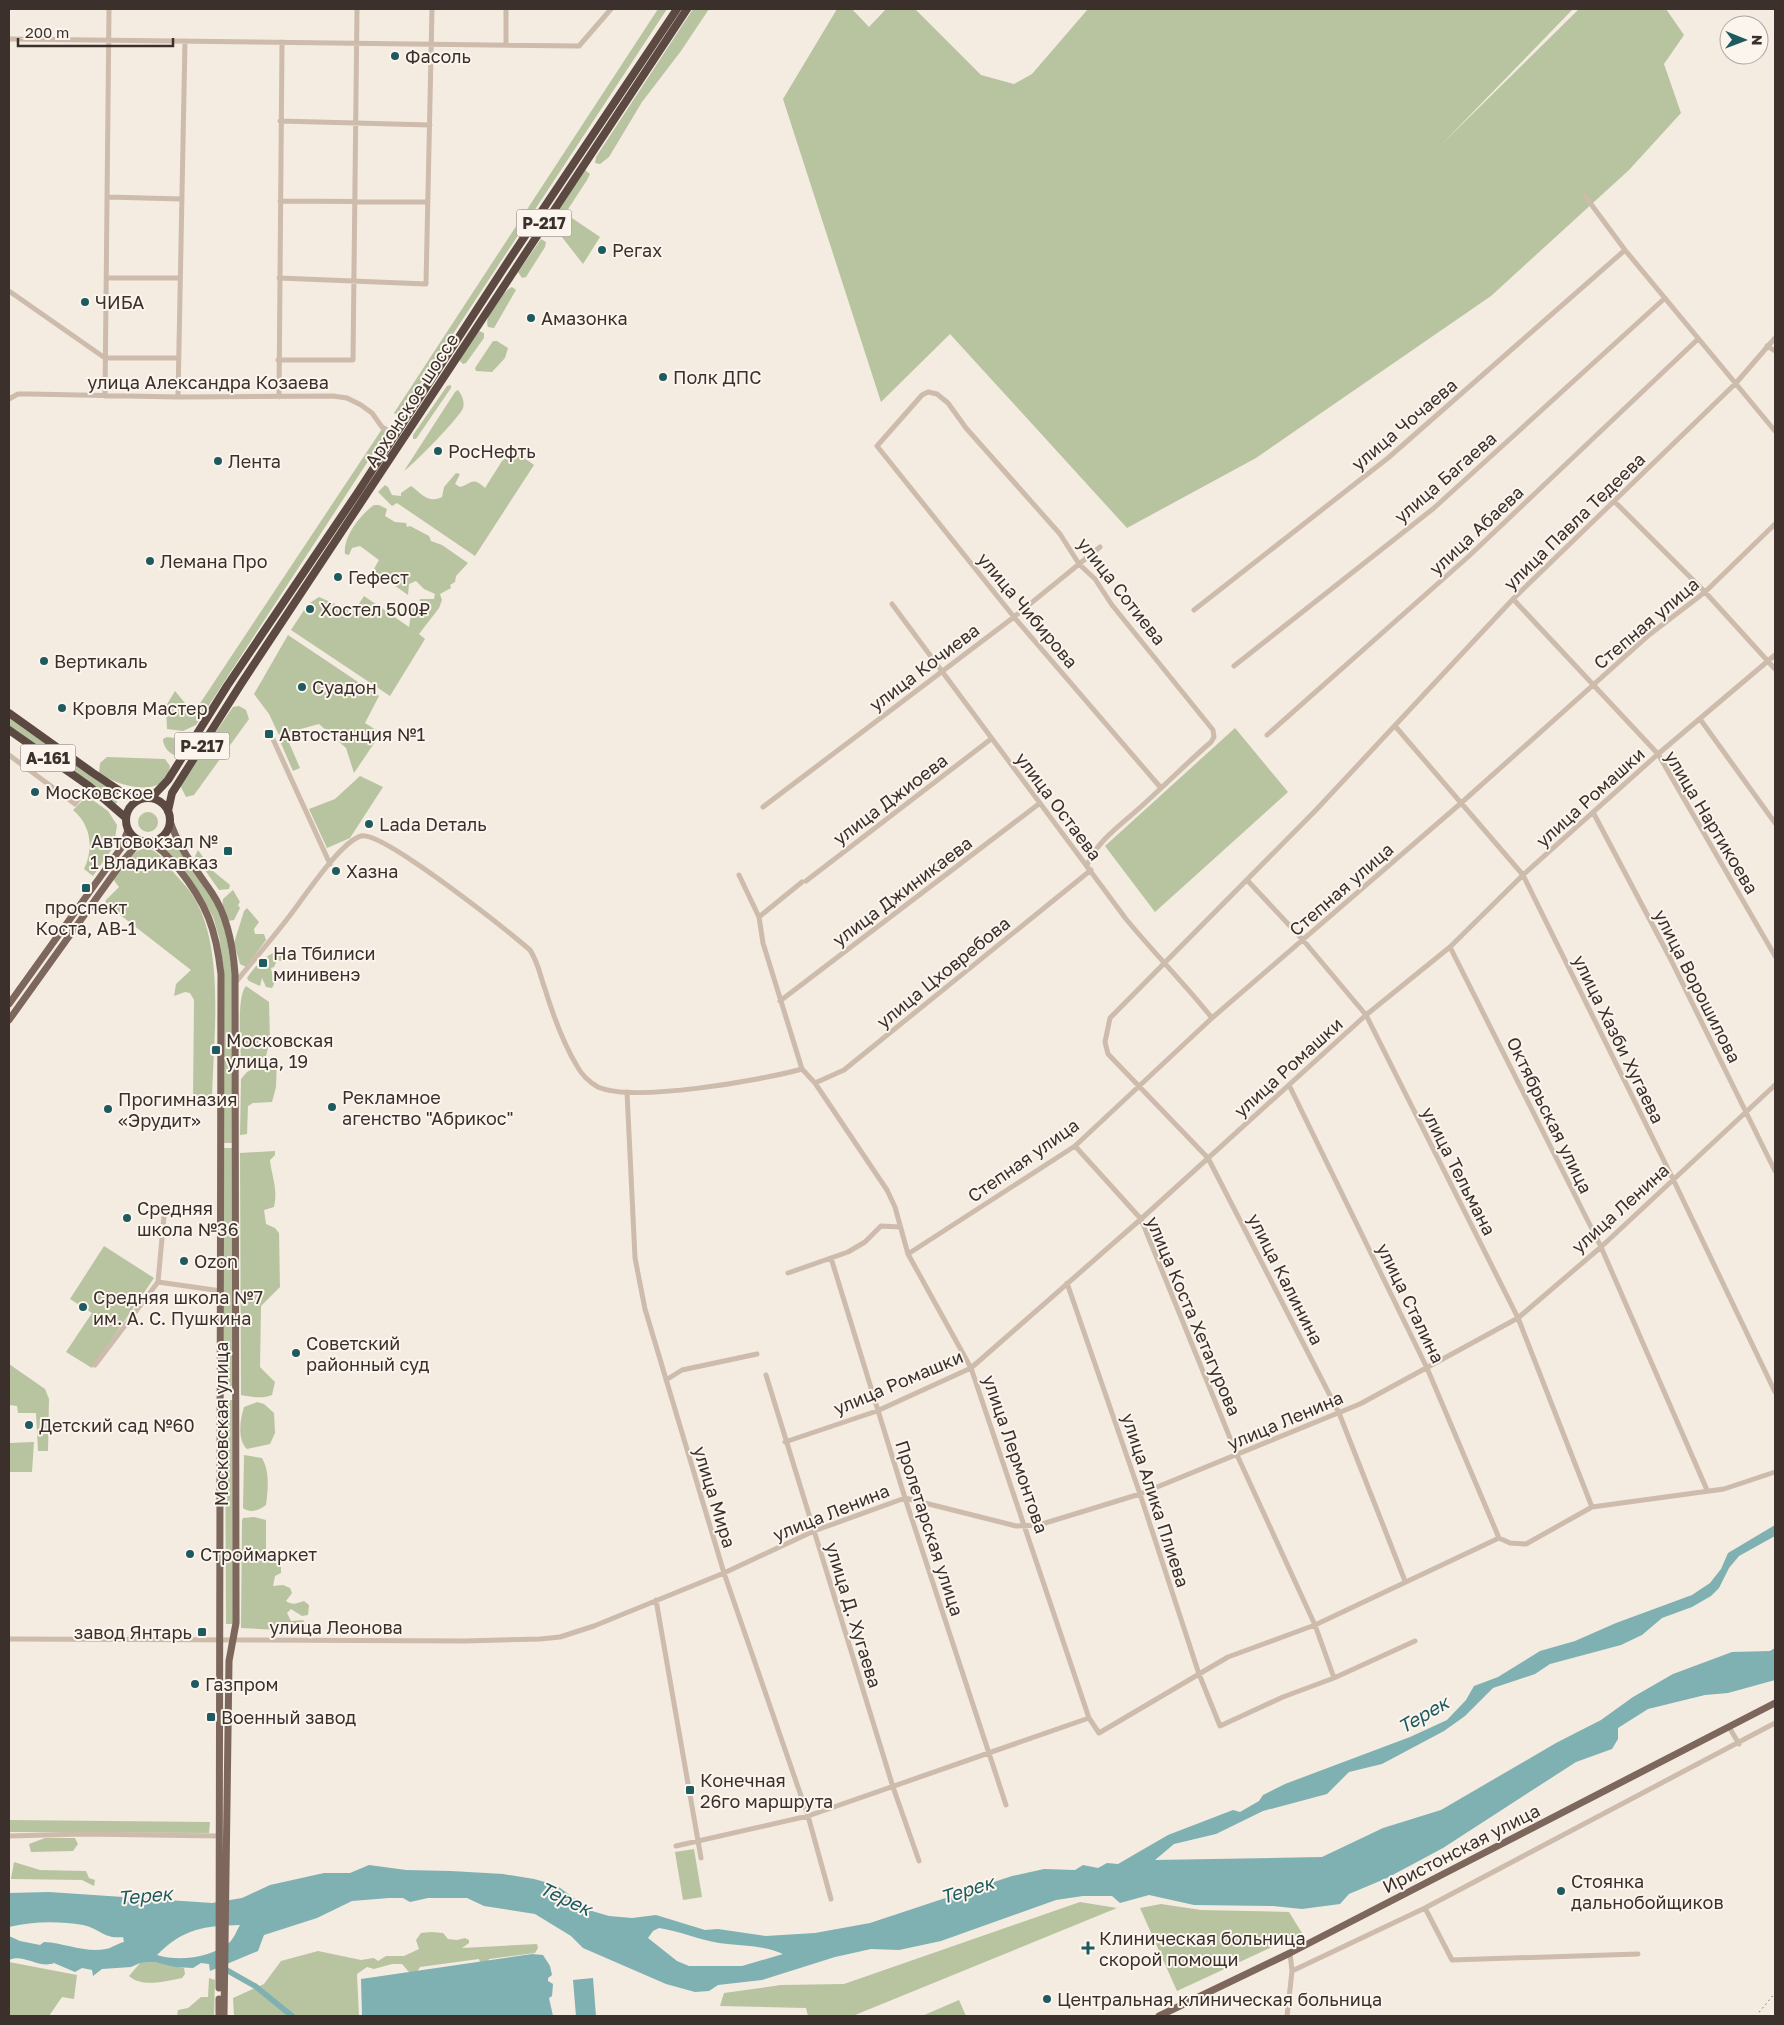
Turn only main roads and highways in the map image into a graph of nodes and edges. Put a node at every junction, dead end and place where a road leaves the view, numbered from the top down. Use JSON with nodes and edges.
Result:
{"nodes":[{"id":1,"x":676,"y":9,"type":"edge"},
{"id":2,"x":687,"y":9,"type":"edge"},
{"id":3,"x":9,"y":713,"type":"edge"},
{"id":4,"x":9,"y":730,"type":"edge"},
{"id":5,"x":151,"y":798,"type":"junction"},
{"id":6,"x":141,"y":800,"type":"junction"},
{"id":7,"x":168,"y":811,"type":"junction"},
{"id":8,"x":126,"y":818,"type":"junction"},
{"id":9,"x":170,"y":821,"type":"junction"},
{"id":10,"x":128,"y":830,"type":"junction"},
{"id":11,"x":147,"y":842,"type":"junction"},
{"id":12,"x":9,"y":1004,"type":"edge"},
{"id":13,"x":9,"y":1020,"type":"edge"},
{"id":14,"x":1775,"y":1703,"type":"edge"},
{"id":15,"x":222,"y":1893,"type":"junction"},
{"id":16,"x":221,"y":1996,"type":"junction"},
{"id":17,"x":219,"y":2016,"type":"edge"},
{"id":18,"x":224,"y":2016,"type":"edge"},
{"id":19,"x":1159,"y":2016,"type":"edge"}],
"edges":[{"from":1,"to":5,"type":"highway","name":"Архонское шоссе","number":"Р-217"},
{"from":2,"to":7,"type":"highway","name":"Архонское шоссе","number":"Р-217"},
{"from":3,"to":6,"type":"highway","number":"А-161"},
{"from":4,"to":8,"type":"highway","number":"А-161"},
{"from":5,"to":6,"type":"highway"},
{"from":5,"to":7,"type":"highway"},
{"from":6,"to":8,"type":"highway"},
{"from":7,"to":9,"type":"highway"},
{"from":8,"to":10,"type":"highway"},
{"from":9,"to":11,"type":"highway"},
{"from":9,"to":15,"type":"main road","name":"Московская улица"},
{"from":10,"to":11,"type":"highway"},
{"from":10,"to":12,"type":"main road"},
{"from":11,"to":13,"type":"main road"},
{"from":11,"to":15,"type":"main road","name":"Московская улица"},
{"from":14,"to":19,"type":"main road","name":"Иристонская улица"},
{"from":15,"to":16,"type":"main road"},
{"from":16,"to":17,"type":"main road"},
{"from":16,"to":18,"type":"main road"}]}
